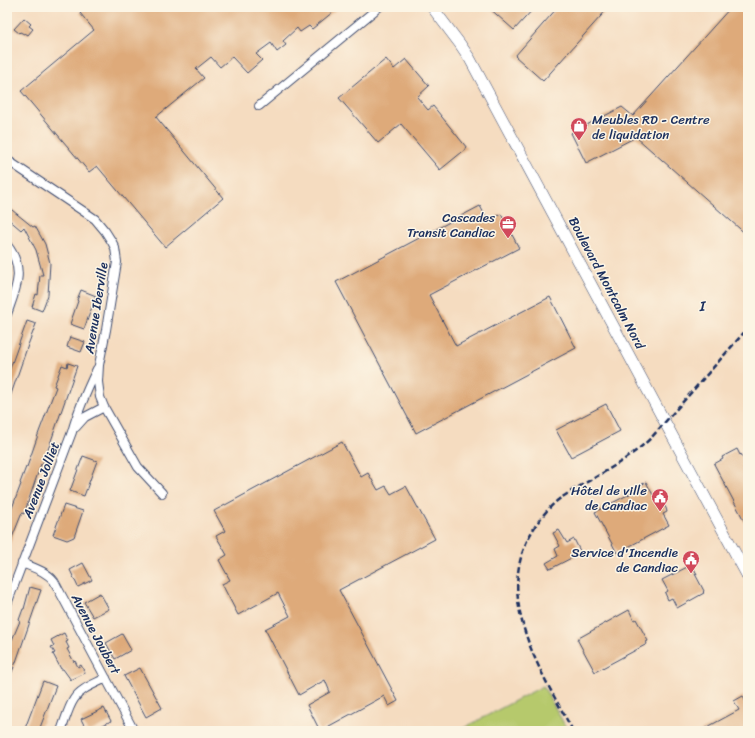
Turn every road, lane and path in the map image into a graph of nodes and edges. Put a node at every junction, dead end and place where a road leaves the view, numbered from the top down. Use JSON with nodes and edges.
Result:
{"nodes":[{"id":1,"x":379,"y":7,"type":"edge"},
{"id":2,"x":432,"y":7,"type":"edge"},
{"id":3,"x":259,"y":106,"type":"dead end"},
{"id":4,"x":7,"y":160,"type":"edge"},
{"id":5,"x":7,"y":245,"type":"edge"},
{"id":6,"x":7,"y":314,"type":"edge"},
{"id":7,"x":99,"y":365,"type":"junction"},
{"id":8,"x":104,"y":407,"type":"junction"},
{"id":9,"x":72,"y":432,"type":"junction"},
{"id":10,"x":162,"y":493,"type":"dead end"},
{"id":11,"x":22,"y":564,"type":"junction"},
{"id":12,"x":748,"y":577,"type":"edge"},
{"id":13,"x":7,"y":604,"type":"edge"},
{"id":14,"x":106,"y":678,"type":"junction"},
{"id":15,"x":61,"y":731,"type":"edge"},
{"id":16,"x":134,"y":731,"type":"edge"}],
"edges":[{"from":1,"to":3,"type":"street"},
{"from":2,"to":12,"type":"street","name":"Boulevard Montcalm Nord"},
{"from":4,"to":7,"type":"street","name":"Avenue Iberville"},
{"from":5,"to":6,"type":"street"},
{"from":7,"to":8,"type":"street","name":"Avenue Iberville"},
{"from":7,"to":9,"type":"street","name":"Avenue Jolliet"},
{"from":8,"to":9,"type":"street","name":"Avenue Jolliet"},
{"from":8,"to":10,"type":"street","name":"Avenue Iberville"},
{"from":9,"to":11,"type":"street","name":"Avenue Jolliet"},
{"from":11,"to":13,"type":"street","name":"Avenue Jolliet"},
{"from":11,"to":14,"type":"street","name":"Avenue Joubert"},
{"from":14,"to":15,"type":"street"},
{"from":14,"to":16,"type":"street","name":"Avenue Joubert"}]}
